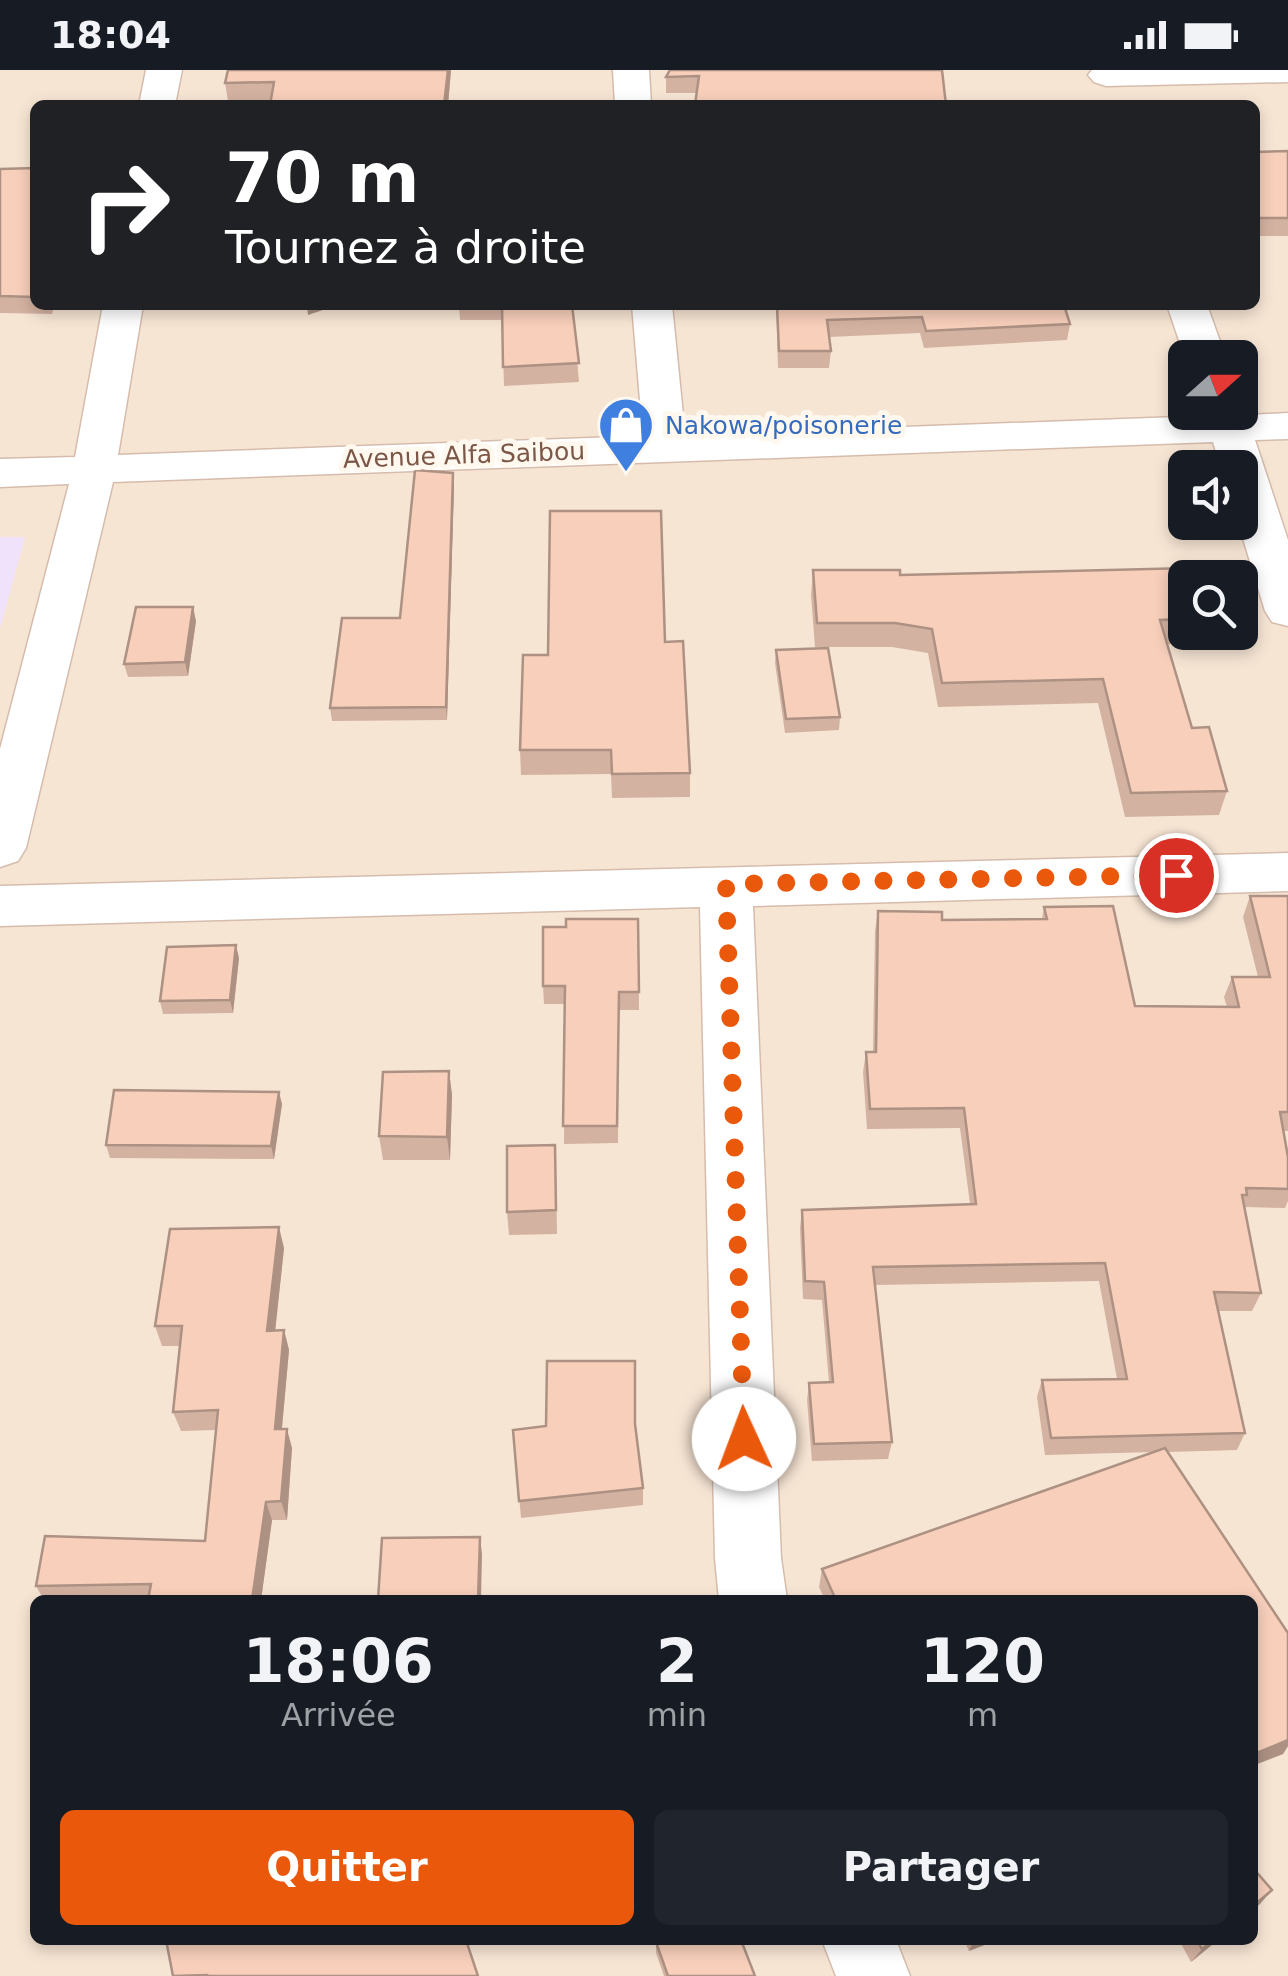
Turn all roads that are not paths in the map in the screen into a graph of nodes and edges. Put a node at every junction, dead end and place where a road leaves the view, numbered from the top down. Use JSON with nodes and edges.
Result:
{"nodes":[{"id":1,"x":164,"y":70,"type":"edge"},
{"id":2,"x":631,"y":70,"type":"edge"},
{"id":3,"x":1288,"y":70,"type":"edge"},
{"id":4,"x":1110,"y":83,"type":"edge"},
{"id":5,"x":159,"y":100,"type":"edge"},
{"id":6,"x":633,"y":100,"type":"edge"},
{"id":7,"x":121,"y":310,"type":"edge"},
{"id":8,"x":652,"y":310,"type":"edge"},
{"id":9,"x":1190,"y":310,"type":"edge"},
{"id":10,"x":1200,"y":340,"type":"edge"},
{"id":11,"x":1168,"y":423,"type":"edge"},
{"id":12,"x":1258,"y":423,"type":"edge"},
{"id":13,"x":1288,"y":426,"type":"edge"},
{"id":14,"x":1231,"y":430,"type":"edge"},
{"id":15,"x":665,"y":448,"type":"junction"},
{"id":16,"x":94,"y":470,"type":"junction"},
{"id":17,"x":0,"y":473,"type":"edge"},
{"id":18,"x":1288,"y":612,"type":"edge"},
{"id":19,"x":0,"y":848,"type":"edge"},
{"id":20,"x":1288,"y":872,"type":"edge"},
{"id":21,"x":726,"y":884,"type":"junction"},
{"id":22,"x":0,"y":906,"type":"edge"},
{"id":23,"x":752,"y":1595,"type":"edge"},
{"id":24,"x":861,"y":1945,"type":"edge"},
{"id":25,"x":873,"y":1976,"type":"edge"}],
"edges":[{"from":1,"to":5,"type":"street"},
{"from":2,"to":6,"type":"street"},
{"from":3,"to":4,"type":"street"},
{"from":7,"to":16,"type":"street"},
{"from":8,"to":15,"type":"street"},
{"from":9,"to":10,"type":"street"},
{"from":11,"to":15,"type":"street","name":"Avenue Alfa Saibou"},
{"from":12,"to":13,"type":"street","name":"Avenue Alfa Saibou"},
{"from":14,"to":18,"type":"street"},
{"from":15,"to":16,"type":"street","name":"Avenue Alfa Saibou"},
{"from":16,"to":17,"type":"street","name":"Avenue Alfa Saibou"},
{"from":16,"to":19,"type":"street"},
{"from":20,"to":21,"type":"street"},
{"from":21,"to":22,"type":"street"},
{"from":21,"to":23,"type":"street"},
{"from":24,"to":25,"type":"street"}]}
